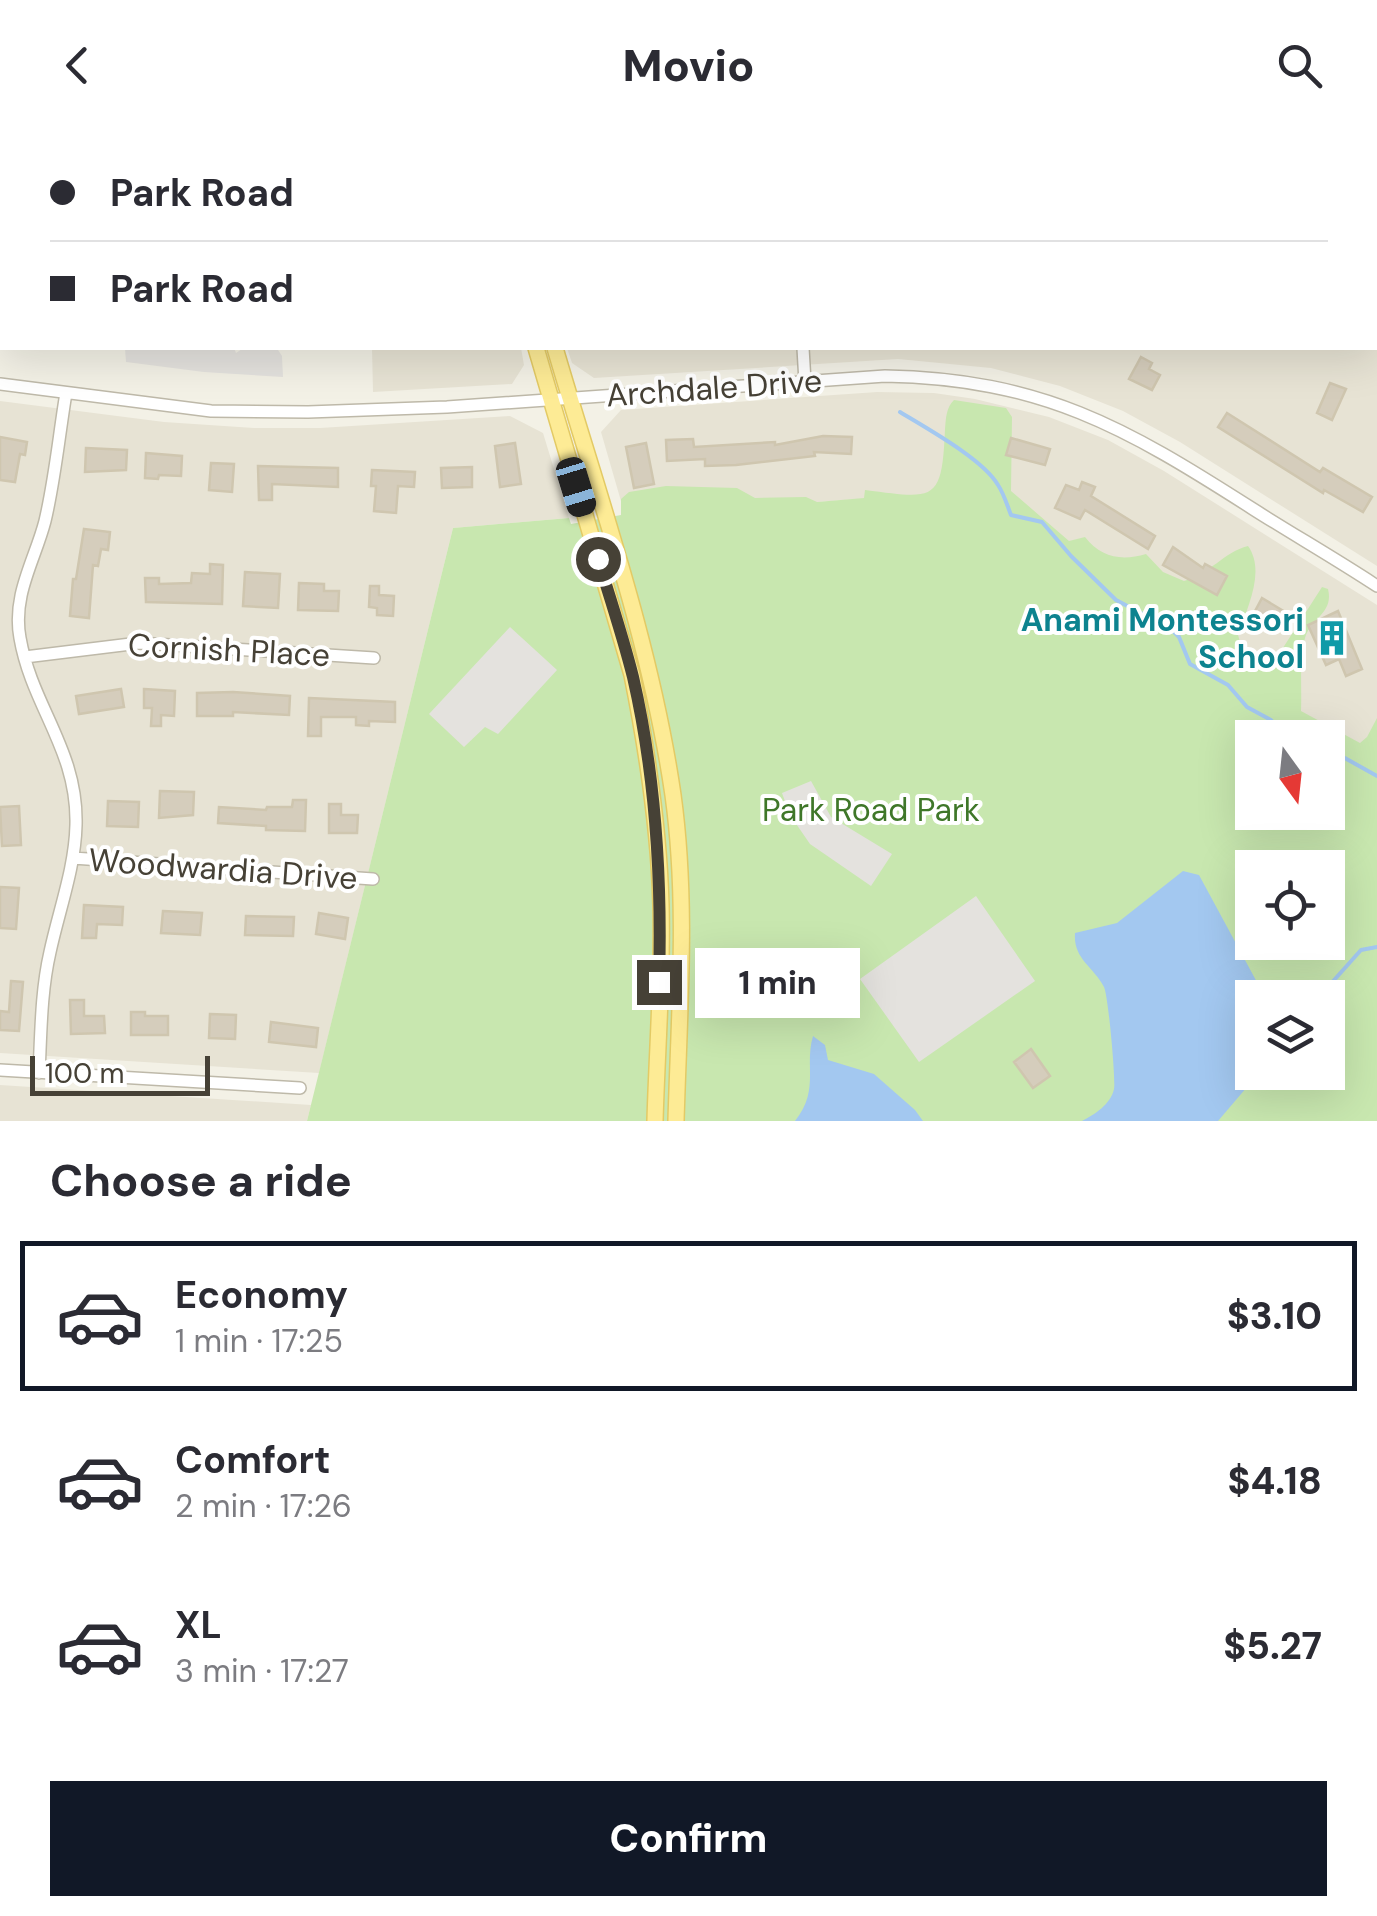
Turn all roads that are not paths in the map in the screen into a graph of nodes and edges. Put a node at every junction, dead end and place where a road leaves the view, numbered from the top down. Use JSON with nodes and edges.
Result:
{"nodes":[{"id":1,"x":537,"y":350,"type":"edge"},
{"id":2,"x":556,"y":350,"type":"edge"},
{"id":3,"x":803,"y":350,"type":"edge"},
{"id":4,"x":805,"y":382,"type":"junction"},
{"id":5,"x":0,"y":384,"type":"edge"},
{"id":6,"x":66,"y":393,"type":"junction"},
{"id":7,"x":570,"y":398,"type":"junction"},
{"id":8,"x":550,"y":399,"type":"junction"},
{"id":9,"x":1377,"y":586,"type":"edge"},
{"id":10,"x":25,"y":657,"type":"junction"},
{"id":11,"x":374,"y":658,"type":"dead end"},
{"id":12,"x":72,"y":858,"type":"junction"},
{"id":13,"x":373,"y":879,"type":"dead end"},
{"id":14,"x":0,"y":1070,"type":"edge"},
{"id":15,"x":39,"y":1073,"type":"junction"},
{"id":16,"x":300,"y":1088,"type":"dead end"},
{"id":17,"x":655,"y":1121,"type":"edge"},
{"id":18,"x":676,"y":1121,"type":"edge"}],
"edges":[{"from":1,"to":8,"type":"main road"},
{"from":2,"to":7,"type":"main road"},
{"from":3,"to":4,"type":"street"},
{"from":4,"to":7,"type":"street","name":"Archdale Drive"},
{"from":4,"to":9,"type":"street","name":"Archdale Drive"},
{"from":5,"to":6,"type":"street","name":"Archdale Drive"},
{"from":6,"to":8,"type":"street","name":"Archdale Drive"},
{"from":6,"to":10,"type":"street"},
{"from":7,"to":8,"type":"street","name":"Archdale Drive"},
{"from":7,"to":18,"type":"main road"},
{"from":8,"to":17,"type":"main road"},
{"from":10,"to":11,"type":"street","name":"Cornish Place"},
{"from":10,"to":12,"type":"street"},
{"from":12,"to":13,"type":"street","name":"Woodwardia Drive"},
{"from":12,"to":15,"type":"street"},
{"from":14,"to":15,"type":"street"},
{"from":15,"to":16,"type":"street"}]}
